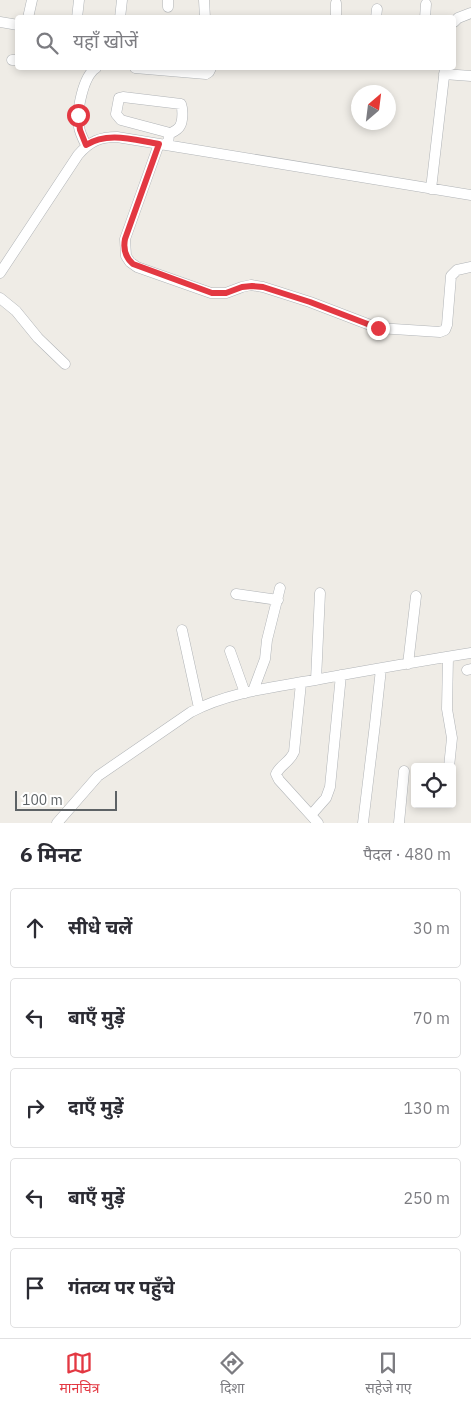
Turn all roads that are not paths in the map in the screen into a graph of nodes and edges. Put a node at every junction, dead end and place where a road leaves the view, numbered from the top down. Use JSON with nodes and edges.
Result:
{"nodes":[{"id":1,"x":32,"y":0,"type":"edge"},
{"id":2,"x":79,"y":0,"type":"edge"},
{"id":3,"x":122,"y":0,"type":"edge"},
{"id":4,"x":204,"y":0,"type":"edge"},
{"id":5,"x":336,"y":3,"type":"dead end"},
{"id":6,"x":426,"y":4,"type":"dead end"},
{"id":7,"x":471,"y":13,"type":"edge"},
{"id":8,"x":29,"y":15,"type":"edge"},
{"id":9,"x":77,"y":15,"type":"edge"},
{"id":10,"x":120,"y":15,"type":"edge"},
{"id":11,"x":205,"y":15,"type":"edge"},
{"id":12,"x":336,"y":15,"type":"edge"},
{"id":13,"x":425,"y":15,"type":"edge"},
{"id":14,"x":456,"y":20,"type":"edge"},
{"id":15,"x":0,"y":22,"type":"edge"},
{"id":16,"x":15,"y":24,"type":"edge"},
{"id":17,"x":92,"y":70,"type":"edge"},
{"id":18,"x":175,"y":70,"type":"edge"},
{"id":19,"x":210,"y":70,"type":"edge"},
{"id":20,"x":444,"y":71,"type":"edge"},
{"id":21,"x":471,"y":76,"type":"edge"},
{"id":22,"x":170,"y":133,"type":"junction"},
{"id":23,"x":163,"y":144,"type":"junction"},
{"id":24,"x":86,"y":145,"type":"junction"},
{"id":25,"x":431,"y":189,"type":"junction"},
{"id":26,"x":471,"y":195,"type":"edge"},
{"id":27,"x":471,"y":267,"type":"edge"},
{"id":28,"x":0,"y":273,"type":"edge"},
{"id":29,"x":0,"y":298,"type":"edge"},
{"id":30,"x":65,"y":364,"type":"dead end"},
{"id":31,"x":280,"y":588,"type":"dead end"},
{"id":32,"x":320,"y":593,"type":"dead end"},
{"id":33,"x":236,"y":594,"type":"dead end"},
{"id":34,"x":416,"y":596,"type":"dead end"},
{"id":35,"x":278,"y":600,"type":"junction"},
{"id":36,"x":182,"y":630,"type":"dead end"},
{"id":37,"x":230,"y":651,"type":"dead end"},
{"id":38,"x":471,"y":653,"type":"edge"},
{"id":39,"x":448,"y":662,"type":"junction"},
{"id":40,"x":408,"y":664,"type":"junction"},
{"id":41,"x":380,"y":669,"type":"junction"},
{"id":42,"x":316,"y":680,"type":"junction"},
{"id":43,"x":341,"y":682,"type":"junction"},
{"id":44,"x":300,"y":688,"type":"junction"},
{"id":45,"x":249,"y":692,"type":"junction"},
{"id":46,"x":199,"y":708,"type":"junction"},
{"id":47,"x":449,"y":763,"type":"edge"},
{"id":48,"x":404,"y":771,"type":"dead end"},
{"id":49,"x":314,"y":819,"type":"edge"},
{"id":50,"x":57,"y":823,"type":"edge"},
{"id":51,"x":363,"y":823,"type":"edge"},
{"id":52,"x":399,"y":823,"type":"edge"}],
"edges":[{"from":1,"to":8,"type":"street"},
{"from":2,"to":9,"type":"street"},
{"from":3,"to":10,"type":"street"},
{"from":4,"to":11,"type":"street"},
{"from":5,"to":12,"type":"street"},
{"from":6,"to":13,"type":"street"},
{"from":7,"to":14,"type":"street"},
{"from":15,"to":16,"type":"street"},
{"from":17,"to":24,"type":"street"},
{"from":18,"to":19,"type":"street"},
{"from":20,"to":21,"type":"street"},
{"from":20,"to":25,"type":"street"},
{"from":22,"to":22,"type":"street"},
{"from":22,"to":23,"type":"street"},
{"from":23,"to":24,"type":"street"},
{"from":23,"to":25,"type":"street"},
{"from":23,"to":27,"type":"street"},
{"from":24,"to":28,"type":"street"},
{"from":25,"to":26,"type":"street"},
{"from":29,"to":30,"type":"street"},
{"from":31,"to":35,"type":"street"},
{"from":32,"to":42,"type":"street"},
{"from":33,"to":35,"type":"street"},
{"from":34,"to":40,"type":"street"},
{"from":35,"to":45,"type":"street"},
{"from":36,"to":46,"type":"street"},
{"from":37,"to":45,"type":"street"},
{"from":38,"to":39,"type":"street"},
{"from":39,"to":40,"type":"street"},
{"from":39,"to":47,"type":"street"},
{"from":40,"to":41,"type":"street"},
{"from":41,"to":43,"type":"street"},
{"from":41,"to":51,"type":"street"},
{"from":42,"to":43,"type":"street"},
{"from":42,"to":44,"type":"street"},
{"from":43,"to":49,"type":"street"},
{"from":44,"to":45,"type":"street"},
{"from":44,"to":49,"type":"street"},
{"from":45,"to":46,"type":"street"},
{"from":46,"to":50,"type":"street"},
{"from":48,"to":52,"type":"street"}]}
